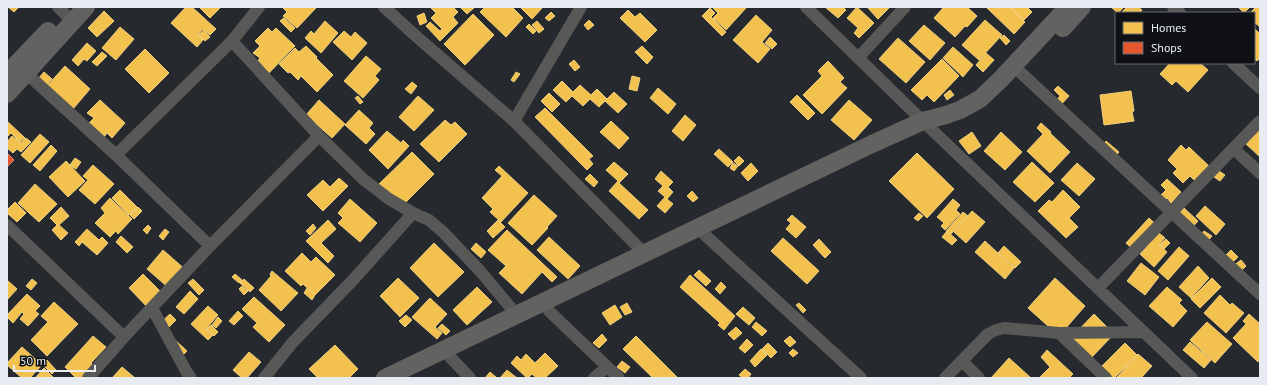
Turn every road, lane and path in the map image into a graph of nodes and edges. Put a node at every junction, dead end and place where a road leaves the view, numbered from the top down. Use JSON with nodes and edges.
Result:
{"nodes":[{"id":1,"x":86,"y":7,"type":"edge"},
{"id":2,"x":259,"y":7,"type":"edge"},
{"id":3,"x":384,"y":7,"type":"edge"},
{"id":4,"x":581,"y":7,"type":"edge"},
{"id":5,"x":806,"y":7,"type":"edge"},
{"id":6,"x":905,"y":7,"type":"edge"},
{"id":7,"x":1082,"y":7,"type":"edge"},
{"id":8,"x":1064,"y":8,"type":"edge"},
{"id":9,"x":64,"y":9,"type":"edge"},
{"id":10,"x":232,"y":41,"type":"junction"},
{"id":11,"x":858,"y":58,"type":"junction"},
{"id":12,"x":1234,"y":64,"type":"edge"},
{"id":13,"x":26,"y":73,"type":"junction"},
{"id":14,"x":1021,"y":73,"type":"junction"},
{"id":15,"x":7,"y":74,"type":"edge"},
{"id":16,"x":1260,"y":88,"type":"edge"},
{"id":17,"x":7,"y":94,"type":"edge"},
{"id":18,"x":514,"y":121,"type":"junction"},
{"id":19,"x":1260,"y":121,"type":"edge"},
{"id":20,"x":926,"y":125,"type":"junction"},
{"id":21,"x":319,"y":136,"type":"junction"},
{"id":22,"x":1234,"y":148,"type":"junction"},
{"id":23,"x":116,"y":155,"type":"junction"},
{"id":24,"x":1260,"y":173,"type":"edge"},
{"id":25,"x":1172,"y":212,"type":"junction"},
{"id":26,"x":414,"y":213,"type":"junction"},
{"id":27,"x":7,"y":225,"type":"edge"},
{"id":28,"x":702,"y":231,"type":"junction"},
{"id":29,"x":210,"y":246,"type":"junction"},
{"id":30,"x":644,"y":253,"type":"junction"},
{"id":31,"x":1098,"y":288,"type":"junction"},
{"id":32,"x":1260,"y":294,"type":"edge"},
{"id":33,"x":546,"y":307,"type":"junction"},
{"id":34,"x":152,"y":308,"type":"junction"},
{"id":35,"x":516,"y":314,"type":"junction"},
{"id":36,"x":1144,"y":332,"type":"junction"},
{"id":37,"x":1059,"y":333,"type":"junction"},
{"id":38,"x":124,"y":337,"type":"junction"},
{"id":39,"x":450,"y":357,"type":"junction"},
{"id":40,"x":962,"y":361,"type":"junction"},
{"id":41,"x":607,"y":367,"type":"junction"},
{"id":42,"x":88,"y":378,"type":"edge"},
{"id":43,"x":192,"y":378,"type":"edge"},
{"id":44,"x":264,"y":378,"type":"edge"},
{"id":45,"x":385,"y":378,"type":"edge"},
{"id":46,"x":408,"y":378,"type":"edge"},
{"id":47,"x":470,"y":378,"type":"edge"},
{"id":48,"x":594,"y":378,"type":"edge"},
{"id":49,"x":619,"y":378,"type":"edge"},
{"id":50,"x":861,"y":378,"type":"edge"},
{"id":51,"x":946,"y":378,"type":"edge"},
{"id":52,"x":979,"y":378,"type":"edge"},
{"id":53,"x":1106,"y":378,"type":"edge"},
{"id":54,"x":1192,"y":378,"type":"edge"}],
"edges":[{"from":1,"to":13,"type":"street"},
{"from":2,"to":10,"type":"street"},
{"from":3,"to":18,"type":"street"},
{"from":4,"to":18,"type":"street"},
{"from":5,"to":11,"type":"street"},
{"from":6,"to":11,"type":"street"},
{"from":7,"to":14,"type":"street"},
{"from":8,"to":20,"type":"street"},
{"from":9,"to":15,"type":"street"},
{"from":10,"to":21,"type":"street"},
{"from":10,"to":23,"type":"street"},
{"from":11,"to":20,"type":"street"},
{"from":12,"to":16,"type":"street"},
{"from":13,"to":17,"type":"street"},
{"from":13,"to":23,"type":"street"},
{"from":14,"to":20,"type":"street"},
{"from":14,"to":25,"type":"street"},
{"from":18,"to":30,"type":"street"},
{"from":19,"to":22,"type":"street"},
{"from":20,"to":28,"type":"street"},
{"from":20,"to":31,"type":"street"},
{"from":21,"to":26,"type":"street"},
{"from":21,"to":29,"type":"street"},
{"from":22,"to":24,"type":"street"},
{"from":22,"to":25,"type":"street"},
{"from":23,"to":29,"type":"street"},
{"from":25,"to":31,"type":"street"},
{"from":25,"to":32,"type":"street"},
{"from":26,"to":35,"type":"street"},
{"from":26,"to":44,"type":"street"},
{"from":27,"to":38,"type":"street"},
{"from":28,"to":30,"type":"street"},
{"from":28,"to":33,"type":"street"},
{"from":28,"to":50,"type":"street"},
{"from":29,"to":34,"type":"street"},
{"from":30,"to":33,"type":"street"},
{"from":31,"to":36,"type":"street"},
{"from":33,"to":35,"type":"street"},
{"from":33,"to":39,"type":"street"},
{"from":33,"to":41,"type":"street"},
{"from":34,"to":38,"type":"street"},
{"from":34,"to":43,"type":"street"},
{"from":35,"to":45,"type":"street"},
{"from":36,"to":37,"type":"street"},
{"from":36,"to":54,"type":"street"},
{"from":37,"to":40,"type":"street"},
{"from":37,"to":53,"type":"street"},
{"from":38,"to":42,"type":"street"},
{"from":39,"to":46,"type":"street"},
{"from":39,"to":47,"type":"street"},
{"from":40,"to":51,"type":"street"},
{"from":40,"to":52,"type":"street"},
{"from":41,"to":48,"type":"street"},
{"from":41,"to":49,"type":"street"}]}
